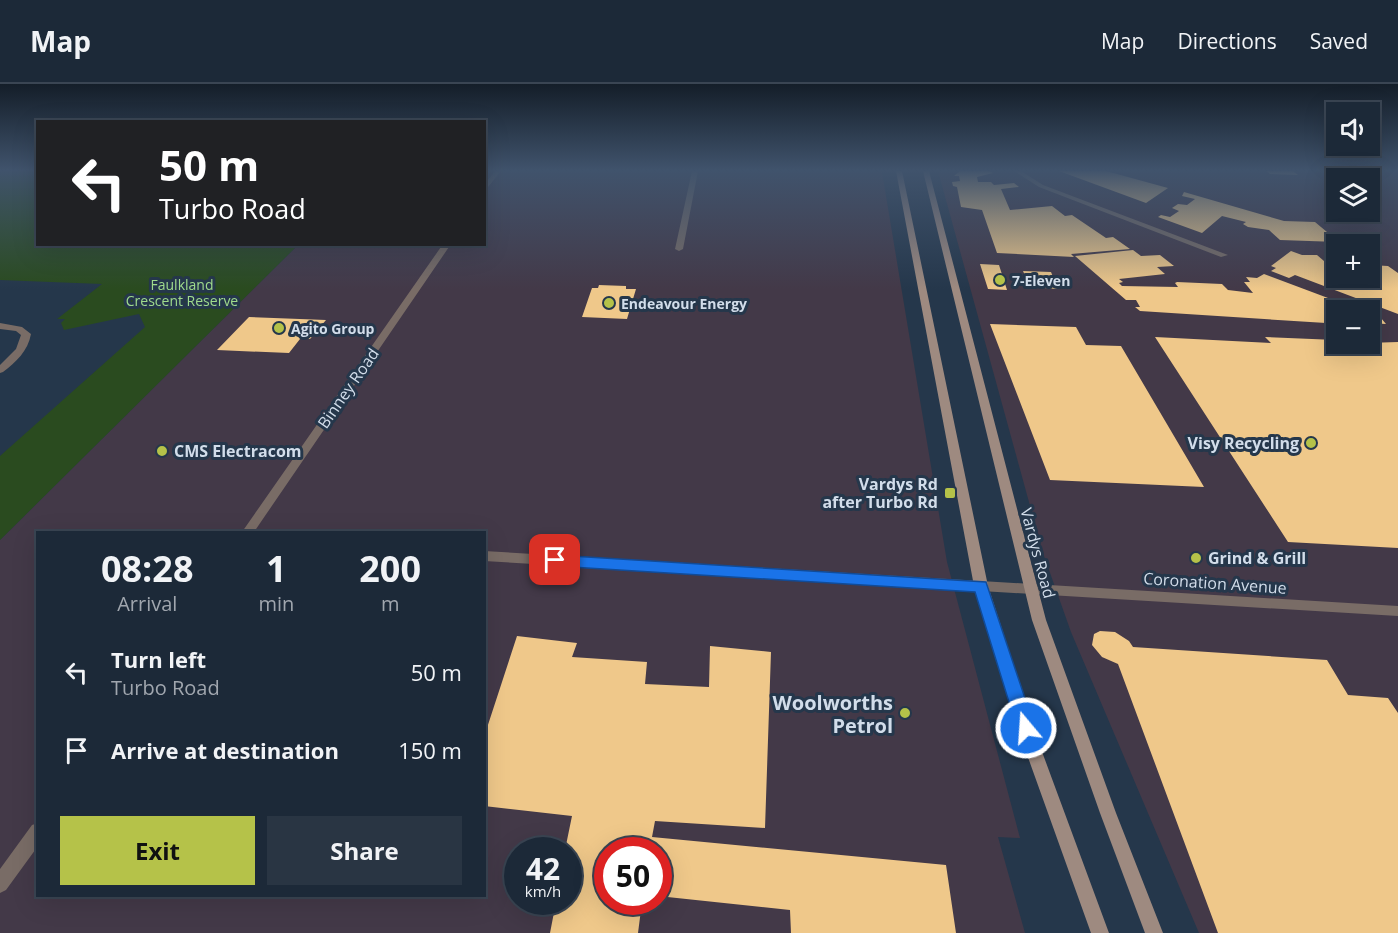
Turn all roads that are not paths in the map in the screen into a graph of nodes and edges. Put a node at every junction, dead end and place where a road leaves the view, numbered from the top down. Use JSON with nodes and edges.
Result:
{"nodes":[{"id":1,"x":687,"y":211,"type":"edge"},
{"id":2,"x":910,"y":211,"type":"edge"},
{"id":3,"x":936,"y":211,"type":"edge"},
{"id":4,"x":1106,"y":211,"type":"edge"},
{"id":5,"x":446,"y":246,"type":"edge"},
{"id":6,"x":680,"y":249,"type":"dead end"},
{"id":7,"x":1224,"y":255,"type":"dead end"},
{"id":8,"x":0,"y":326,"type":"edge"},
{"id":9,"x":0,"y":370,"type":"edge"},
{"id":10,"x":249,"y":531,"type":"edge"},
{"id":11,"x":486,"y":556,"type":"edge"},
{"id":12,"x":981,"y":586,"type":"junction"},
{"id":13,"x":1030,"y":588,"type":"junction"},
{"id":14,"x":1398,"y":611,"type":"edge"},
{"id":15,"x":36,"y":834,"type":"edge"},
{"id":16,"x":0,"y":884,"type":"edge"},
{"id":17,"x":1100,"y":933,"type":"edge"},
{"id":18,"x":1154,"y":933,"type":"edge"}],
"edges":[{"from":1,"to":6,"type":"street"},
{"from":2,"to":12,"type":"main road"},
{"from":3,"to":13,"type":"main road","name":"Vardys Road"},
{"from":4,"to":7,"type":"street"},
{"from":5,"to":10,"type":"street","name":"Binney Road"},
{"from":8,"to":9,"type":"street"},
{"from":11,"to":12,"type":"street","name":"Coronation Avenue"},
{"from":12,"to":13,"type":"street","name":"Coronation Avenue"},
{"from":12,"to":17,"type":"main road"},
{"from":13,"to":14,"type":"street","name":"Coronation Avenue"},
{"from":13,"to":18,"type":"main road","name":"Vardys Road"},
{"from":15,"to":16,"type":"street"}]}
